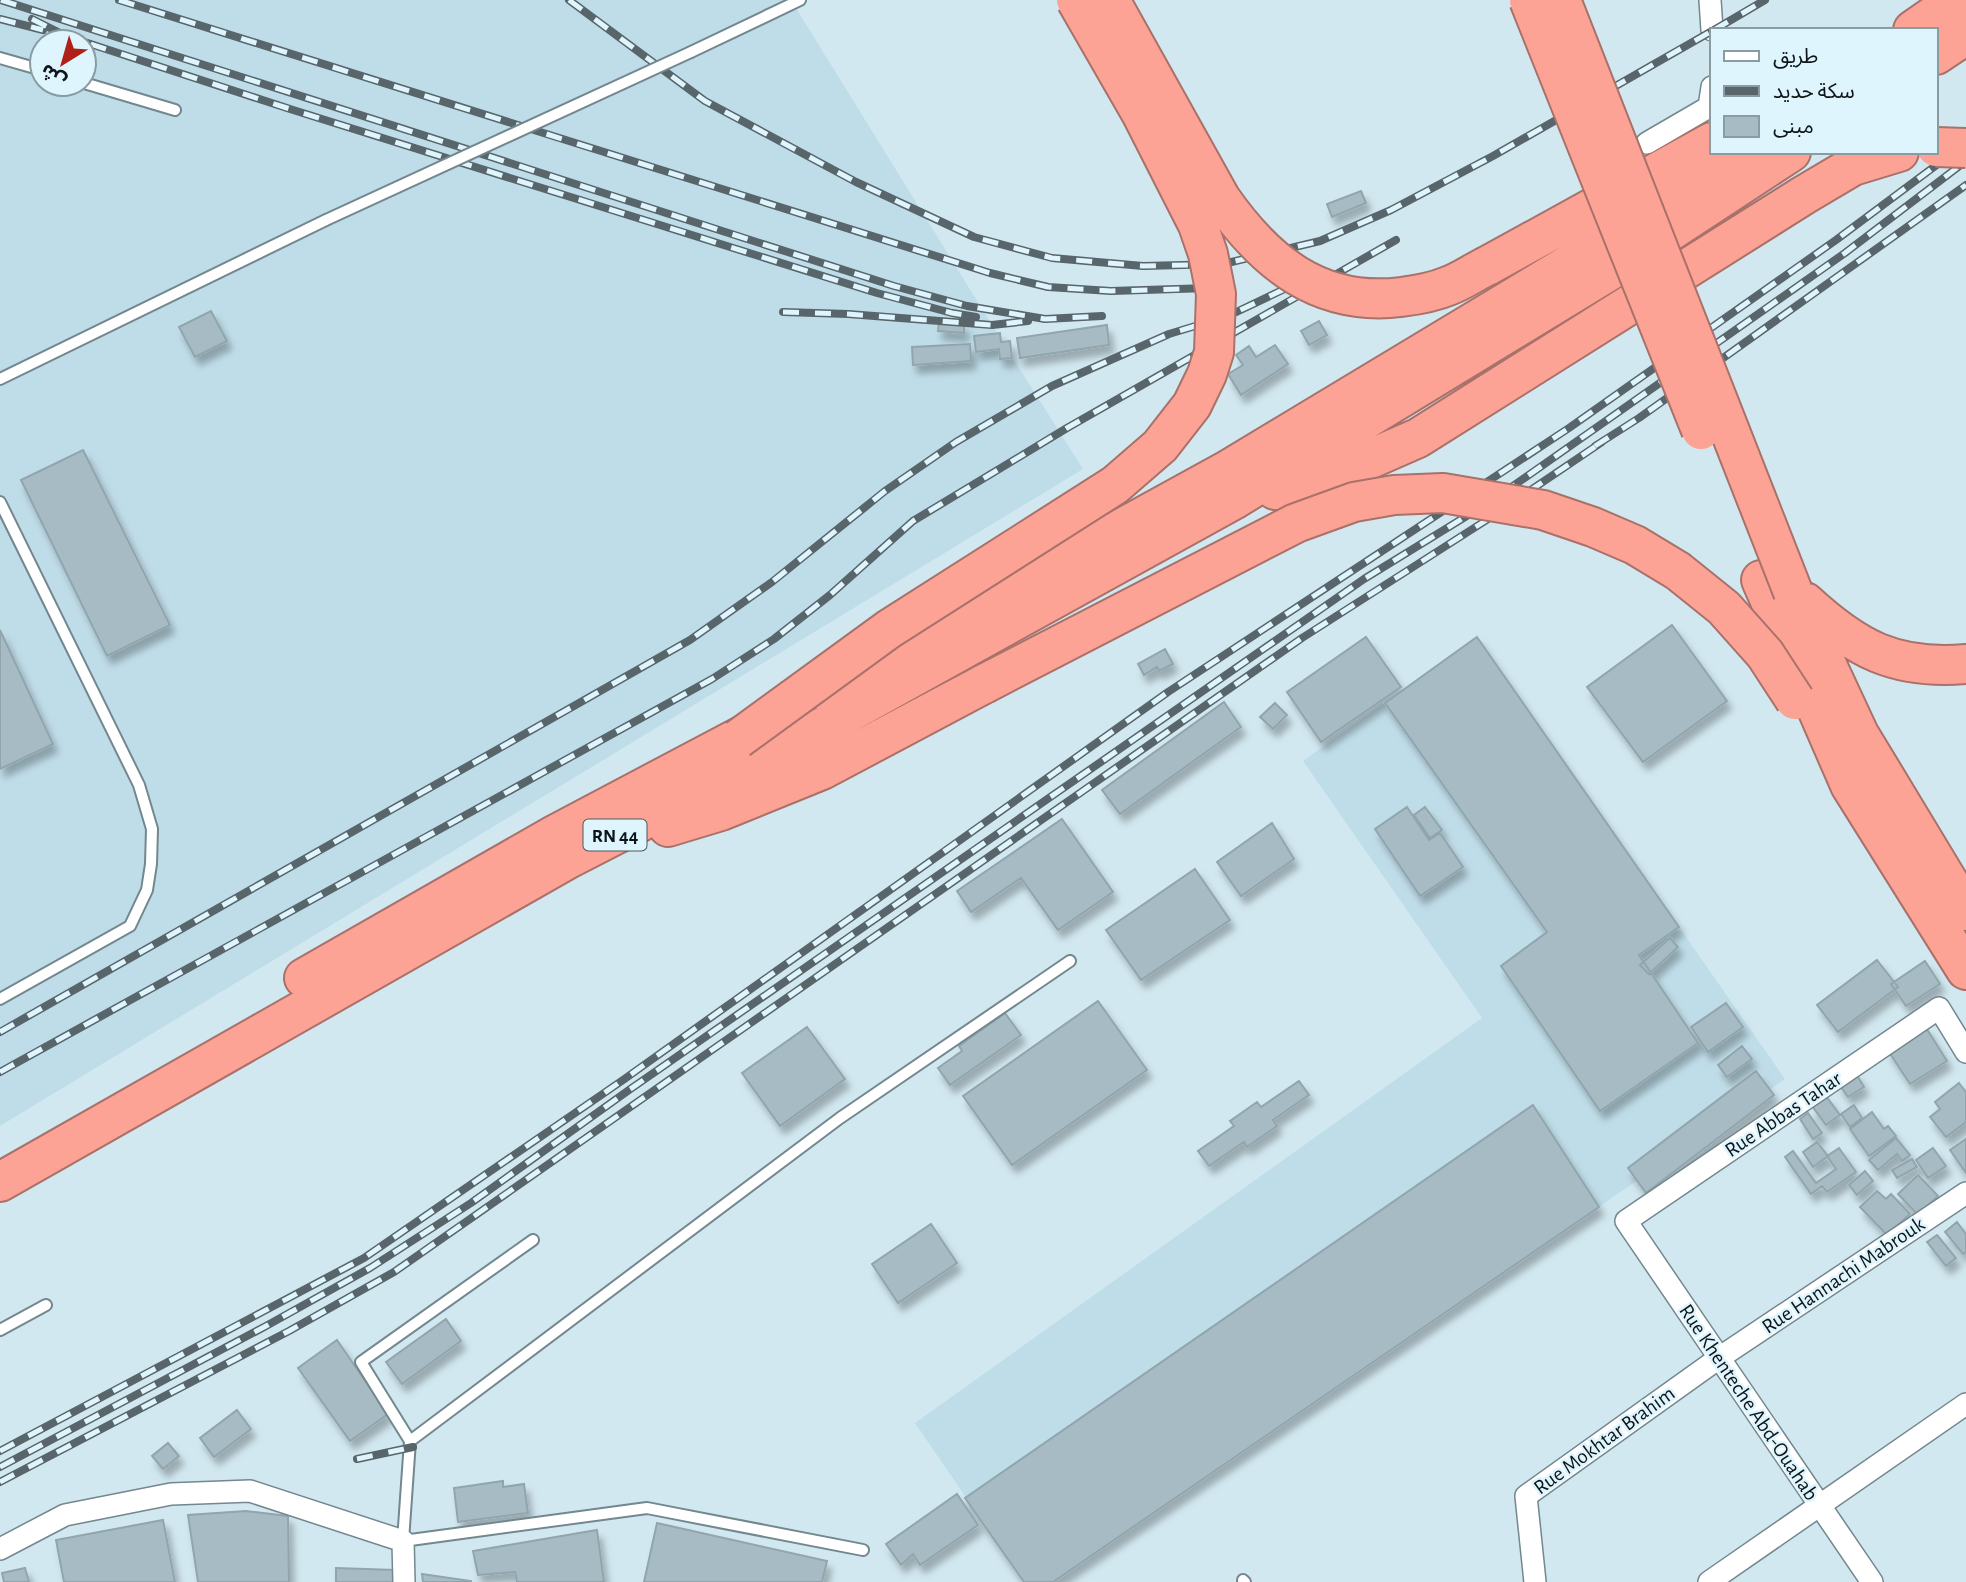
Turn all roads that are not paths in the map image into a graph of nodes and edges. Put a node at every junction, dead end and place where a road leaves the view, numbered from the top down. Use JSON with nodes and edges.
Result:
{"nodes":[{"id":1,"x":800,"y":0,"type":"edge"},
{"id":2,"x":1076,"y":0,"type":"edge"},
{"id":3,"x":1110,"y":0,"type":"edge"},
{"id":4,"x":1529,"y":0,"type":"edge"},
{"id":5,"x":1561,"y":0,"type":"edge"},
{"id":6,"x":1710,"y":0,"type":"edge"},
{"id":7,"x":1956,"y":0,"type":"edge"},
{"id":8,"x":1712,"y":28,"type":"edge"},
{"id":9,"x":1916,"y":28,"type":"edge"},
{"id":10,"x":1966,"y":35,"type":"edge"},
{"id":11,"x":1938,"y":54,"type":"edge"},
{"id":12,"x":0,"y":58,"type":"edge"},
{"id":13,"x":28,"y":66,"type":"edge"},
{"id":14,"x":98,"y":87,"type":"edge"},
{"id":15,"x":1710,"y":100,"type":"edge"},
{"id":16,"x":176,"y":110,"type":"dead end"},
{"id":17,"x":1710,"y":144,"type":"edge"},
{"id":18,"x":1938,"y":147,"type":"edge"},
{"id":19,"x":1966,"y":148,"type":"edge"},
{"id":20,"x":1731,"y":154,"type":"edge"},
{"id":21,"x":1782,"y":154,"type":"edge"},
{"id":22,"x":1892,"y":154,"type":"edge"},
{"id":23,"x":1672,"y":180,"type":"junction"},
{"id":24,"x":0,"y":379,"type":"edge"},
{"id":25,"x":1236,"y":499,"type":"junction"},
{"id":26,"x":0,"y":502,"type":"edge"},
{"id":27,"x":1793,"y":592,"type":"junction"},
{"id":28,"x":1966,"y":664,"type":"edge"},
{"id":29,"x":1814,"y":692,"type":"junction"},
{"id":30,"x":738,"y":739,"type":"junction"},
{"id":31,"x":569,"y":858,"type":"junction"},
{"id":32,"x":1966,"y":911,"type":"edge"},
{"id":33,"x":1070,"y":961,"type":"dead end"},
{"id":34,"x":1966,"y":970,"type":"edge"},
{"id":35,"x":0,"y":999,"type":"edge"},
{"id":36,"x":1966,"y":1052,"type":"edge"},
{"id":37,"x":0,"y":1153,"type":"edge"},
{"id":38,"x":0,"y":1182,"type":"edge"},
{"id":39,"x":1966,"y":1193,"type":"edge"},
{"id":40,"x":1626,"y":1221,"type":"joint"},
{"id":41,"x":534,"y":1240,"type":"dead end"},
{"id":42,"x":46,"y":1305,"type":"dead end"},
{"id":43,"x":0,"y":1330,"type":"edge"},
{"id":44,"x":1719,"y":1358,"type":"junction"},
{"id":45,"x":1966,"y":1404,"type":"edge"},
{"id":46,"x":410,"y":1441,"type":"junction"},
{"id":47,"x":1821,"y":1506,"type":"junction"},
{"id":48,"x":403,"y":1541,"type":"junction"},
{"id":49,"x":0,"y":1549,"type":"edge"},
{"id":50,"x":863,"y":1550,"type":"dead end"},
{"id":51,"x":404,"y":1582,"type":"edge"},
{"id":52,"x":1535,"y":1582,"type":"edge"},
{"id":53,"x":1709,"y":1582,"type":"edge"},
{"id":54,"x":1872,"y":1582,"type":"edge"}],
"edges":[{"from":1,"to":24,"type":"lane","bridge":true},
{"from":2,"to":30,"type":"highway","bridge":true},
{"from":3,"to":23,"type":"highway","bridge":true},
{"from":4,"to":29,"type":"highway","bridge":true},
{"from":5,"to":27,"type":"highway","bridge":true},
{"from":6,"to":8,"type":"street"},
{"from":7,"to":9,"type":"highway"},
{"from":10,"to":11,"type":"highway"},
{"from":12,"to":13,"type":"lane"},
{"from":14,"to":16,"type":"lane"},
{"from":15,"to":23,"type":"street"},
{"from":17,"to":23,"type":"highway"},
{"from":18,"to":19,"type":"highway","bridge":true},
{"from":20,"to":23,"type":"highway"},
{"from":21,"to":23,"type":"highway"},
{"from":22,"to":25,"type":"highway"},
{"from":23,"to":25,"type":"highway"},
{"from":23,"to":30,"type":"highway"},
{"from":25,"to":31,"type":"highway","number":"RN 44"},
{"from":26,"to":35,"type":"lane"},
{"from":27,"to":28,"type":"highway"},
{"from":27,"to":29,"type":"highway"},
{"from":29,"to":31,"type":"highway","bridge":true},
{"from":29,"to":32,"type":"highway"},
{"from":29,"to":34,"type":"highway"},
{"from":30,"to":37,"type":"highway"},
{"from":31,"to":38,"type":"highway","number":"RN 44"},
{"from":33,"to":46,"type":"lane"},
{"from":36,"to":40,"type":"street","name":"Rue Abbas Tahar"},
{"from":39,"to":44,"type":"street","name":"Rue Hannachi Mabrouk"},
{"from":40,"to":44,"type":"street","name":"Rue Khenteche Abd-Ouahab"},
{"from":41,"to":46,"type":"lane"},
{"from":42,"to":43,"type":"lane"},
{"from":44,"to":47,"type":"street","name":"Rue Khenteche Abd-Ouahab"},
{"from":44,"to":52,"type":"street","name":"Rue Mokhtar Brahim"},
{"from":45,"to":47,"type":"street"},
{"from":46,"to":48,"type":"lane"},
{"from":47,"to":53,"type":"street"},
{"from":47,"to":54,"type":"street","name":"Rue Khenteche Abd-Ouahab"},
{"from":48,"to":49,"type":"street"},
{"from":48,"to":50,"type":"lane"},
{"from":48,"to":51,"type":"street"}]}
